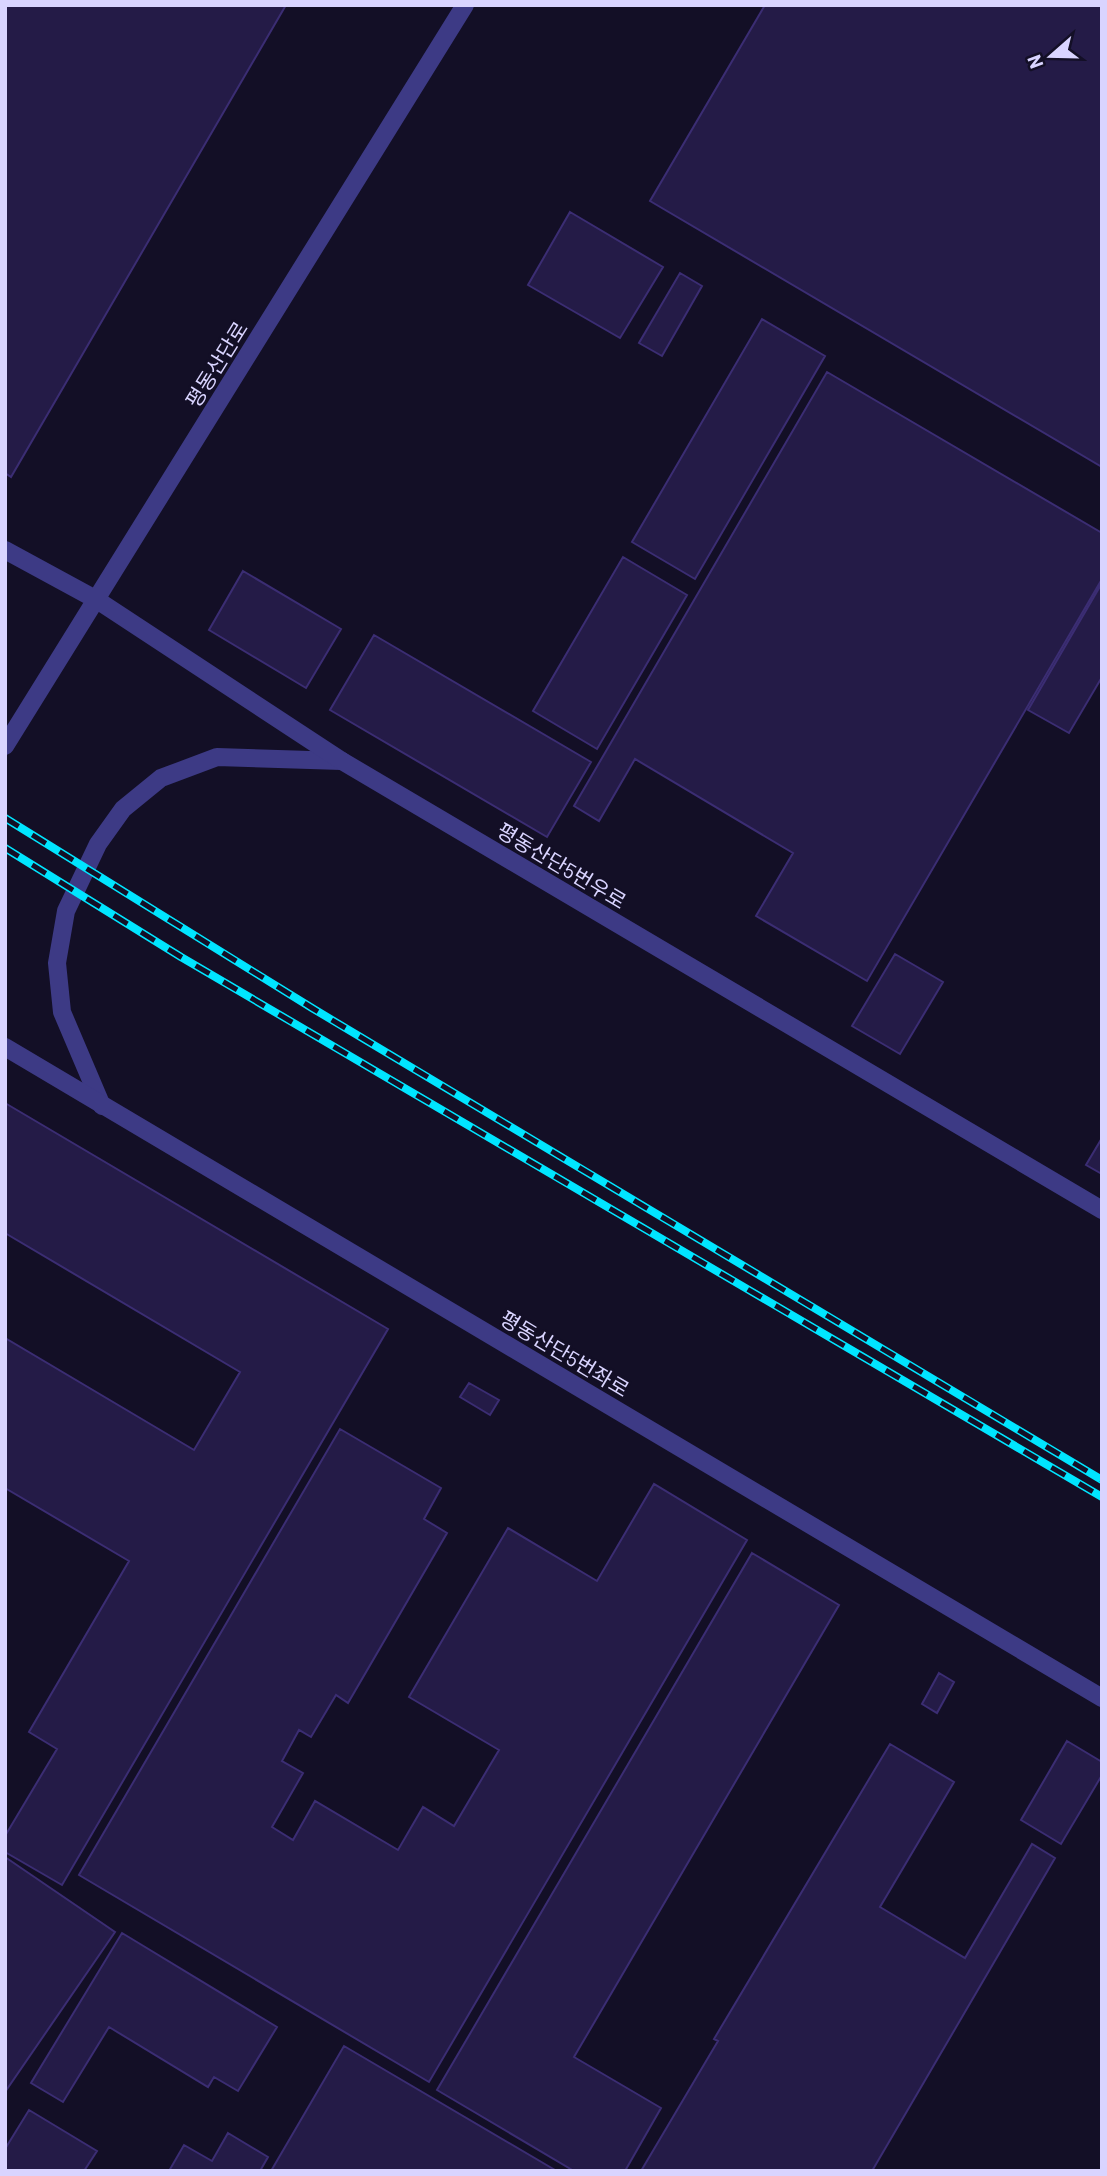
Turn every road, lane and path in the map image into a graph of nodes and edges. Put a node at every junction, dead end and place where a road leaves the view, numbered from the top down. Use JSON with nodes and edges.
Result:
{"nodes":[{"id":1,"x":465,"y":5,"type":"edge"},
{"id":2,"x":5,"y":550,"type":"edge"},
{"id":3,"x":97,"y":600,"type":"junction"},
{"id":4,"x":5,"y":746,"type":"edge"},
{"id":5,"x":342,"y":761,"type":"junction"},
{"id":6,"x":5,"y":1047,"type":"edge"},
{"id":7,"x":102,"y":1106,"type":"junction"},
{"id":8,"x":1102,"y":1210,"type":"edge"},
{"id":9,"x":1102,"y":1698,"type":"edge"}],
"edges":[{"from":1,"to":3,"type":"street","name":"평동산단로"},
{"from":2,"to":3,"type":"street","name":"평동산단5번우로"},
{"from":3,"to":4,"type":"street","name":"평동산단로"},
{"from":3,"to":5,"type":"street","name":"평동산단5번우로"},
{"from":5,"to":7,"type":"street"},
{"from":5,"to":8,"type":"street","name":"평동산단5번우로"},
{"from":6,"to":7,"type":"street","name":"평동산단5번좌로"},
{"from":7,"to":9,"type":"street","name":"평동산단5번좌로"}]}
